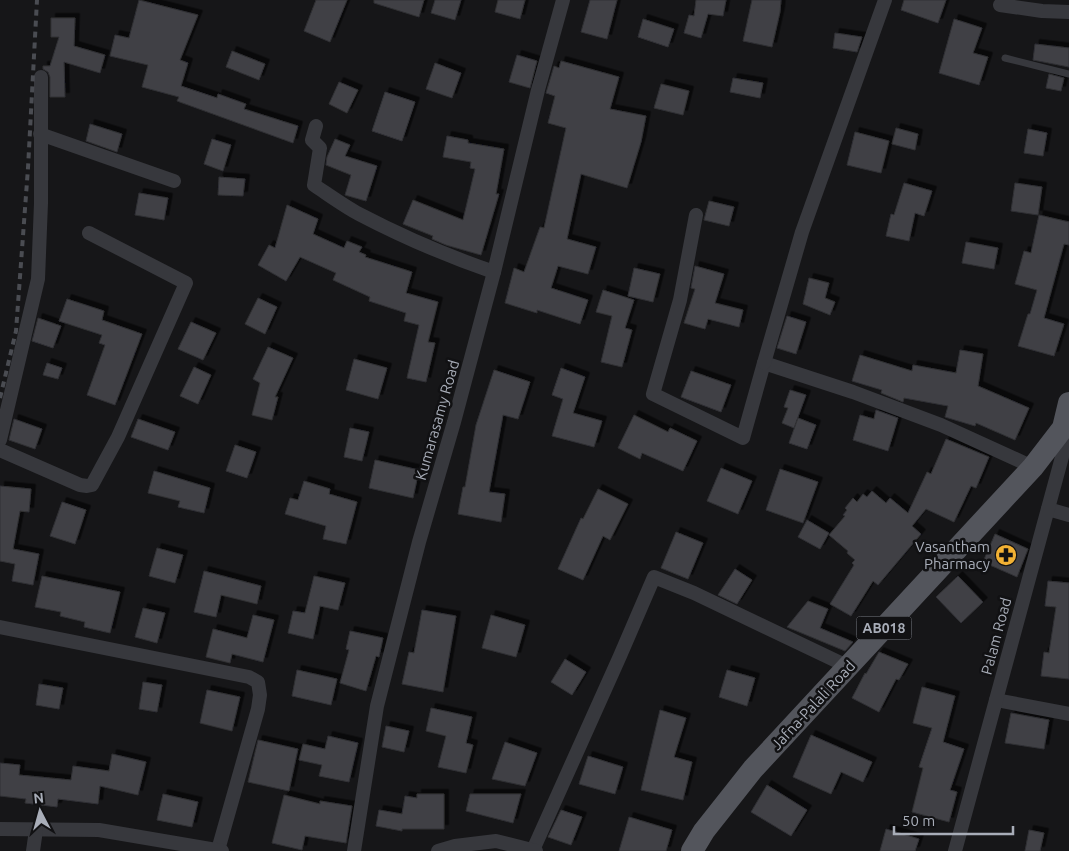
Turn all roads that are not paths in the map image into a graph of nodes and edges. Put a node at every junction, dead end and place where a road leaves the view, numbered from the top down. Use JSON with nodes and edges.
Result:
{"nodes":[{"id":1,"x":563,"y":0,"type":"edge"},
{"id":2,"x":885,"y":0,"type":"edge"},
{"id":3,"x":1000,"y":5,"type":"dead end"},
{"id":4,"x":1069,"y":12,"type":"edge"},
{"id":5,"x":1005,"y":58,"type":"dead end"},
{"id":6,"x":1069,"y":74,"type":"edge"},
{"id":7,"x":41,"y":77,"type":"dead end"},
{"id":8,"x":316,"y":126,"type":"dead end"},
{"id":9,"x":40,"y":134,"type":"junction"},
{"id":10,"x":174,"y":180,"type":"dead end"},
{"id":11,"x":696,"y":215,"type":"dead end"},
{"id":12,"x":89,"y":233,"type":"dead end"},
{"id":13,"x":494,"y":272,"type":"junction"},
{"id":14,"x":764,"y":363,"type":"junction"},
{"id":15,"x":1069,"y":403,"type":"edge"},
{"id":16,"x":1063,"y":428,"type":"junction"},
{"id":17,"x":0,"y":440,"type":"edge"},
{"id":18,"x":0,"y":450,"type":"edge"},
{"id":19,"x":1034,"y":467,"type":"junction"},
{"id":20,"x":1048,"y":508,"type":"junction"},
{"id":21,"x":1069,"y":515,"type":"edge"},
{"id":22,"x":0,"y":627,"type":"edge"},
{"id":23,"x":849,"y":667,"type":"junction"},
{"id":24,"x":996,"y":700,"type":"junction"},
{"id":25,"x":1069,"y":714,"type":"edge"},
{"id":26,"x":0,"y":829,"type":"edge"},
{"id":27,"x":36,"y":830,"type":"junction"},
{"id":28,"x":218,"y":850,"type":"edge"},
{"id":29,"x":33,"y":851,"type":"edge"},
{"id":30,"x":222,"y":851,"type":"edge"},
{"id":31,"x":354,"y":851,"type":"edge"},
{"id":32,"x":438,"y":851,"type":"edge"},
{"id":33,"x":534,"y":851,"type":"edge"},
{"id":34,"x":692,"y":851,"type":"edge"},
{"id":35,"x":955,"y":851,"type":"edge"}],
"edges":[{"from":1,"to":13,"type":"street","name":"Kumarasamy Road"},
{"from":2,"to":14,"type":"street"},
{"from":3,"to":4,"type":"street"},
{"from":5,"to":6,"type":"lane"},
{"from":7,"to":9,"type":"street"},
{"from":8,"to":13,"type":"street"},
{"from":9,"to":10,"type":"street"},
{"from":9,"to":17,"type":"street"},
{"from":11,"to":14,"type":"street"},
{"from":12,"to":18,"type":"street"},
{"from":13,"to":31,"type":"street","name":"Kumarasamy Road"},
{"from":14,"to":19,"type":"street"},
{"from":15,"to":16,"type":"main road","name":"Jafna-Palali Road","number":"AB018"},
{"from":16,"to":19,"type":"main road","name":"Jafna-Palali Road","number":"AB018"},
{"from":16,"to":20,"type":"street","name":"Palam Road"},
{"from":19,"to":23,"type":"main road","name":"Jafna-Palali Road","number":"AB018"},
{"from":20,"to":21,"type":"street"},
{"from":20,"to":24,"type":"street","name":"Palam Road"},
{"from":22,"to":28,"type":"street"},
{"from":23,"to":33,"type":"street"},
{"from":23,"to":34,"type":"main road","name":"Jafna-Palali Road","number":"AB018"},
{"from":24,"to":25,"type":"street"},
{"from":24,"to":35,"type":"street","name":"Palam Road"},
{"from":26,"to":27,"type":"street"},
{"from":27,"to":28,"type":"street"},
{"from":27,"to":29,"type":"street"},
{"from":28,"to":30,"type":"street"},
{"from":32,"to":33,"type":"street"}]}
